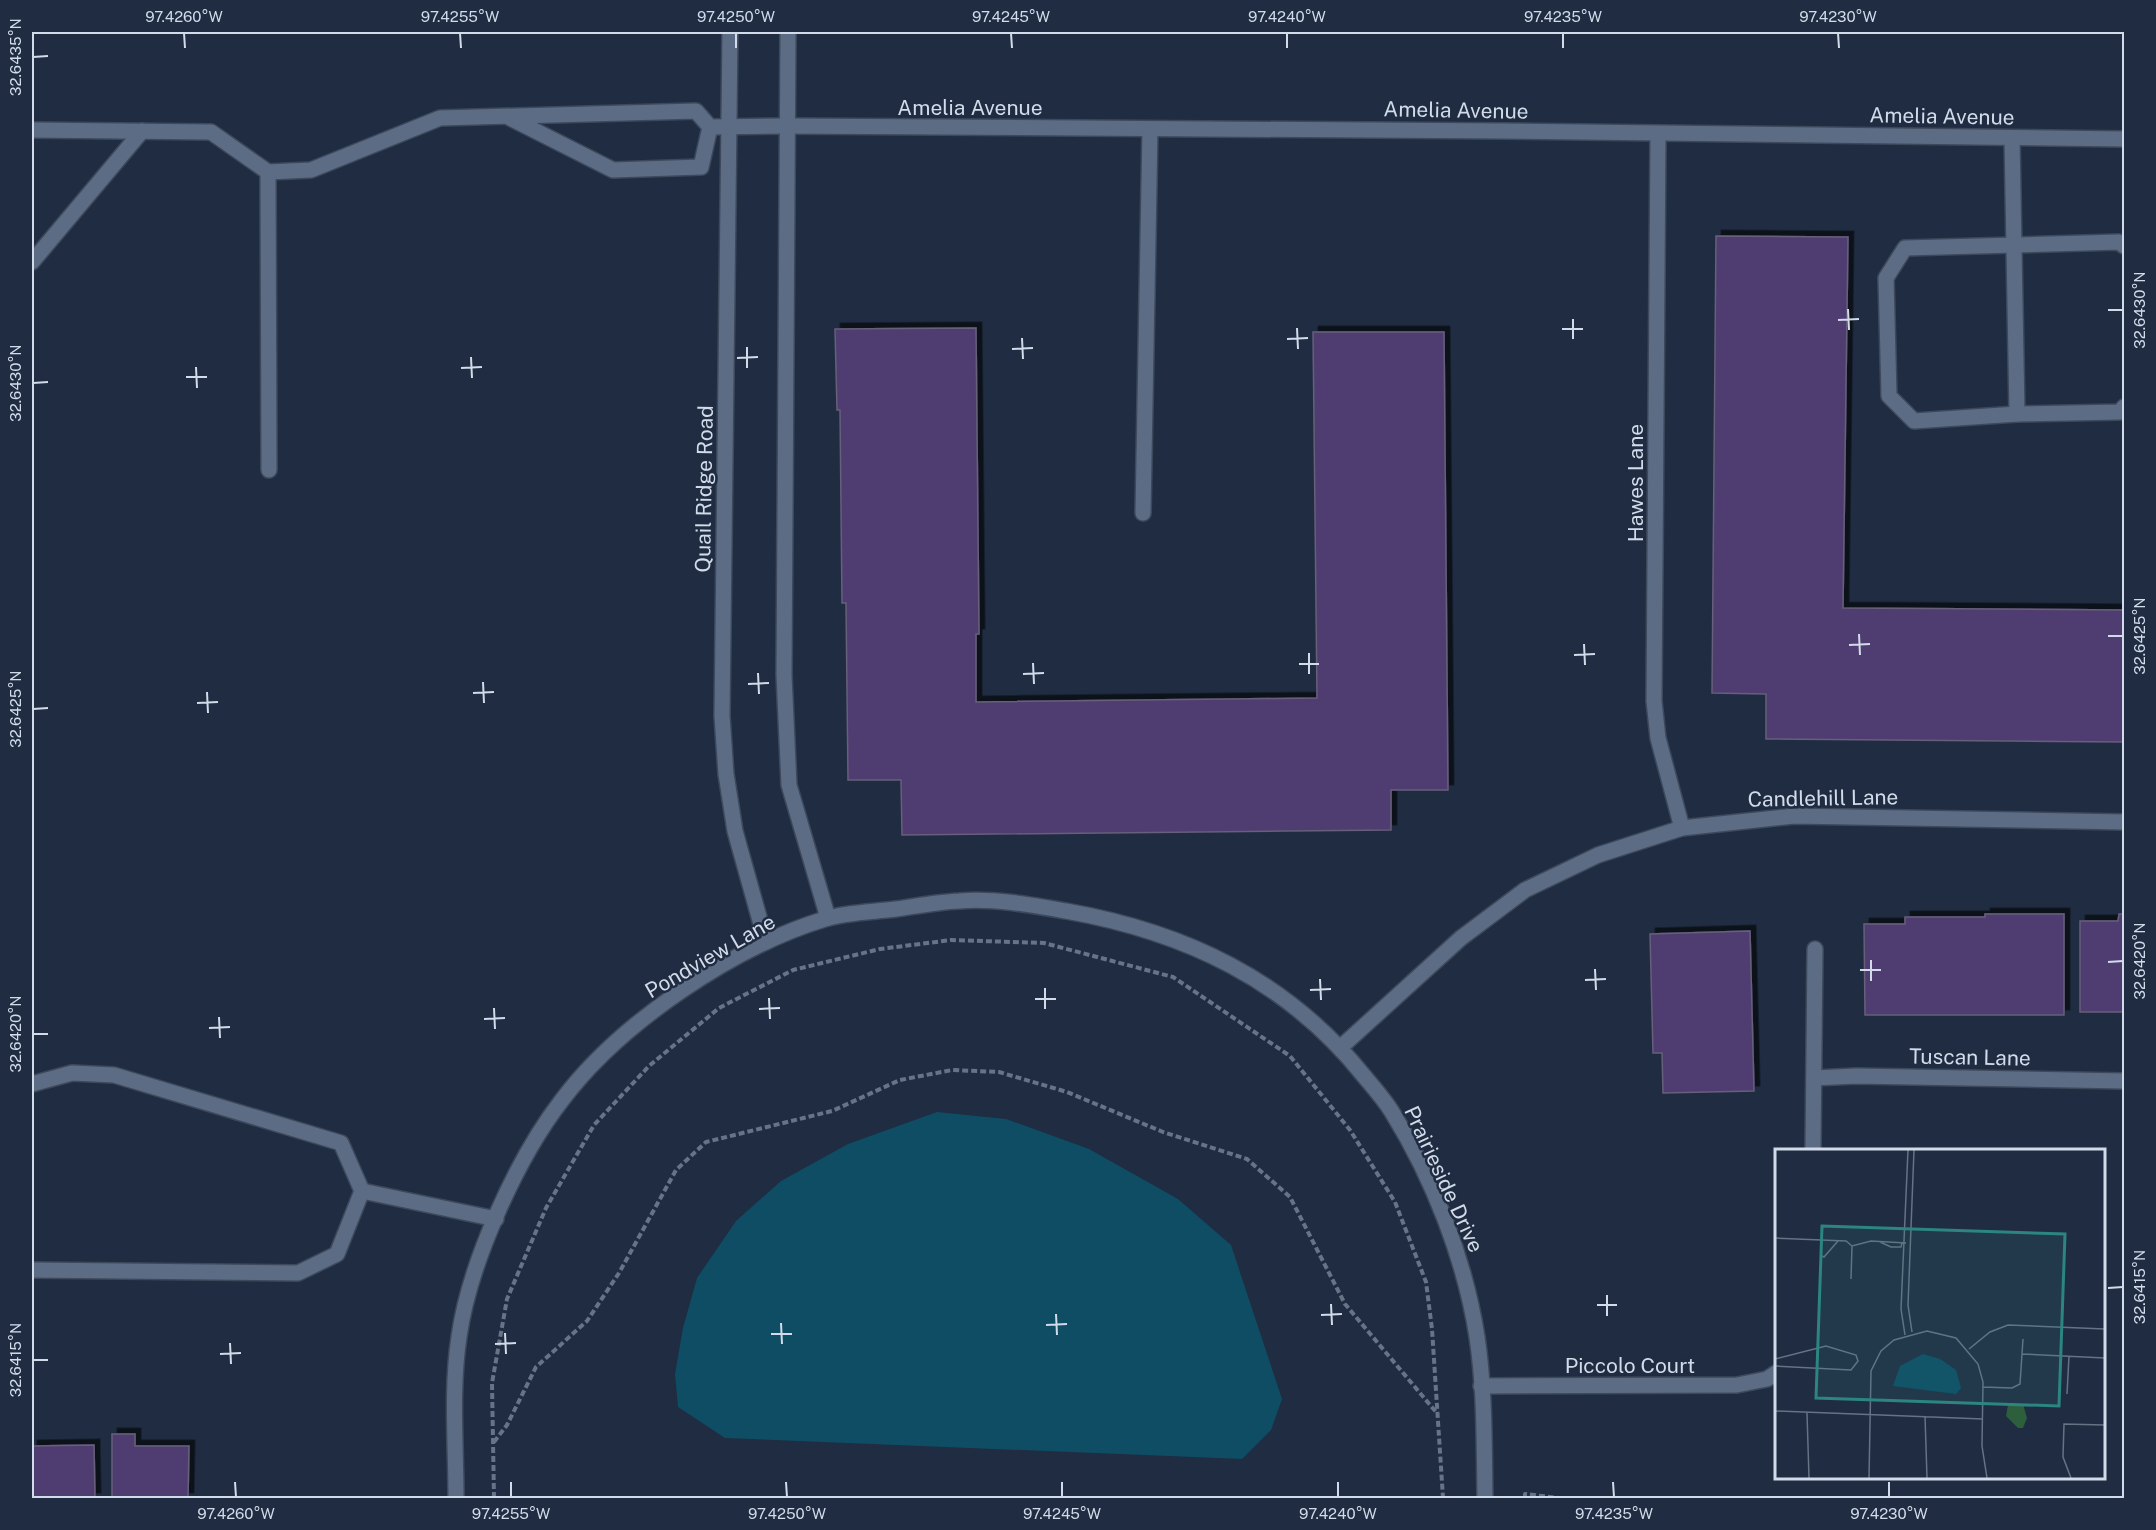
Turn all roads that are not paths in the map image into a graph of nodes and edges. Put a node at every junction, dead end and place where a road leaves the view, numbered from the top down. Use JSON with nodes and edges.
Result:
{"nodes":[{"id":1,"x":730,"y":32,"type":"edge"},
{"id":2,"x":788,"y":32,"type":"edge"},
{"id":3,"x":508,"y":117,"type":"junction"},
{"id":4,"x":729,"y":126,"type":"junction"},
{"id":5,"x":788,"y":126,"type":"junction"},
{"id":6,"x":710,"y":127,"type":"junction"},
{"id":7,"x":1150,"y":129,"type":"junction"},
{"id":8,"x":32,"y":130,"type":"edge"},
{"id":9,"x":142,"y":131,"type":"junction"},
{"id":10,"x":1658,"y":135,"type":"junction"},
{"id":11,"x":2012,"y":138,"type":"junction"},
{"id":12,"x":2124,"y":139,"type":"edge"},
{"id":13,"x":268,"y":172,"type":"junction"},
{"id":14,"x":2013,"y":243,"type":"junction"},
{"id":15,"x":2124,"y":246,"type":"edge"},
{"id":16,"x":32,"y":262,"type":"edge"},
{"id":17,"x":2124,"y":407,"type":"edge"},
{"id":18,"x":2017,"y":414,"type":"junction"},
{"id":19,"x":269,"y":470,"type":"dead end"},
{"id":20,"x":1143,"y":513,"type":"dead end"},
{"id":21,"x":2124,"y":822,"type":"edge"},
{"id":22,"x":1682,"y":828,"type":"junction"},
{"id":23,"x":828,"y":918,"type":"junction"},
{"id":24,"x":766,"y":942,"type":"junction"},
{"id":25,"x":1815,"y":949,"type":"dead end"},
{"id":26,"x":1341,"y":1047,"type":"junction"},
{"id":27,"x":1814,"y":1078,"type":"junction"},
{"id":28,"x":2124,"y":1081,"type":"edge"},
{"id":29,"x":32,"y":1084,"type":"edge"},
{"id":30,"x":1814,"y":1149,"type":"edge"},
{"id":31,"x":362,"y":1191,"type":"junction"},
{"id":32,"x":496,"y":1220,"type":"junction"},
{"id":33,"x":32,"y":1270,"type":"edge"},
{"id":34,"x":1775,"y":1374,"type":"edge"},
{"id":35,"x":1481,"y":1386,"type":"junction"},
{"id":36,"x":456,"y":1498,"type":"edge"},
{"id":37,"x":1485,"y":1498,"type":"edge"}],
"edges":[{"from":1,"to":4,"type":"street","name":"Quail Ridge Road"},
{"from":2,"to":5,"type":"street"},
{"from":3,"to":6,"type":"street"},
{"from":3,"to":6,"type":"street"},
{"from":3,"to":13,"type":"street"},
{"from":4,"to":5,"type":"street","name":"Amelia Avenue"},
{"from":4,"to":6,"type":"street","name":"Amelia Avenue"},
{"from":4,"to":24,"type":"street","name":"Quail Ridge Road"},
{"from":5,"to":7,"type":"street","name":"Amelia Avenue"},
{"from":5,"to":23,"type":"street"},
{"from":7,"to":10,"type":"street","name":"Amelia Avenue"},
{"from":7,"to":20,"type":"street"},
{"from":8,"to":9,"type":"street"},
{"from":9,"to":13,"type":"street"},
{"from":9,"to":16,"type":"street"},
{"from":10,"to":11,"type":"street","name":"Amelia Avenue"},
{"from":10,"to":22,"type":"street","name":"Hawes Lane"},
{"from":11,"to":12,"type":"street","name":"Amelia Avenue"},
{"from":11,"to":14,"type":"street"},
{"from":13,"to":19,"type":"street"},
{"from":14,"to":15,"type":"street"},
{"from":14,"to":18,"type":"street"},
{"from":14,"to":18,"type":"street"},
{"from":17,"to":18,"type":"street"},
{"from":21,"to":22,"type":"street","name":"Candlehill Lane"},
{"from":22,"to":26,"type":"street","name":"Candlehill Lane"},
{"from":23,"to":24,"type":"street","name":"Pondview Lane"},
{"from":23,"to":26,"type":"street","name":"Prairieside Drive"},
{"from":24,"to":32,"type":"street","name":"Pondview Lane"},
{"from":25,"to":27,"type":"street"},
{"from":26,"to":35,"type":"street","name":"Prairieside Drive"},
{"from":27,"to":28,"type":"street","name":"Tuscan Lane"},
{"from":27,"to":30,"type":"street"},
{"from":29,"to":31,"type":"street"},
{"from":31,"to":32,"type":"street"},
{"from":31,"to":33,"type":"street"},
{"from":32,"to":36,"type":"street","name":"Pondview Lane"},
{"from":34,"to":35,"type":"street","name":"Piccolo Court"},
{"from":35,"to":37,"type":"street","name":"Prairieside Drive"}]}
